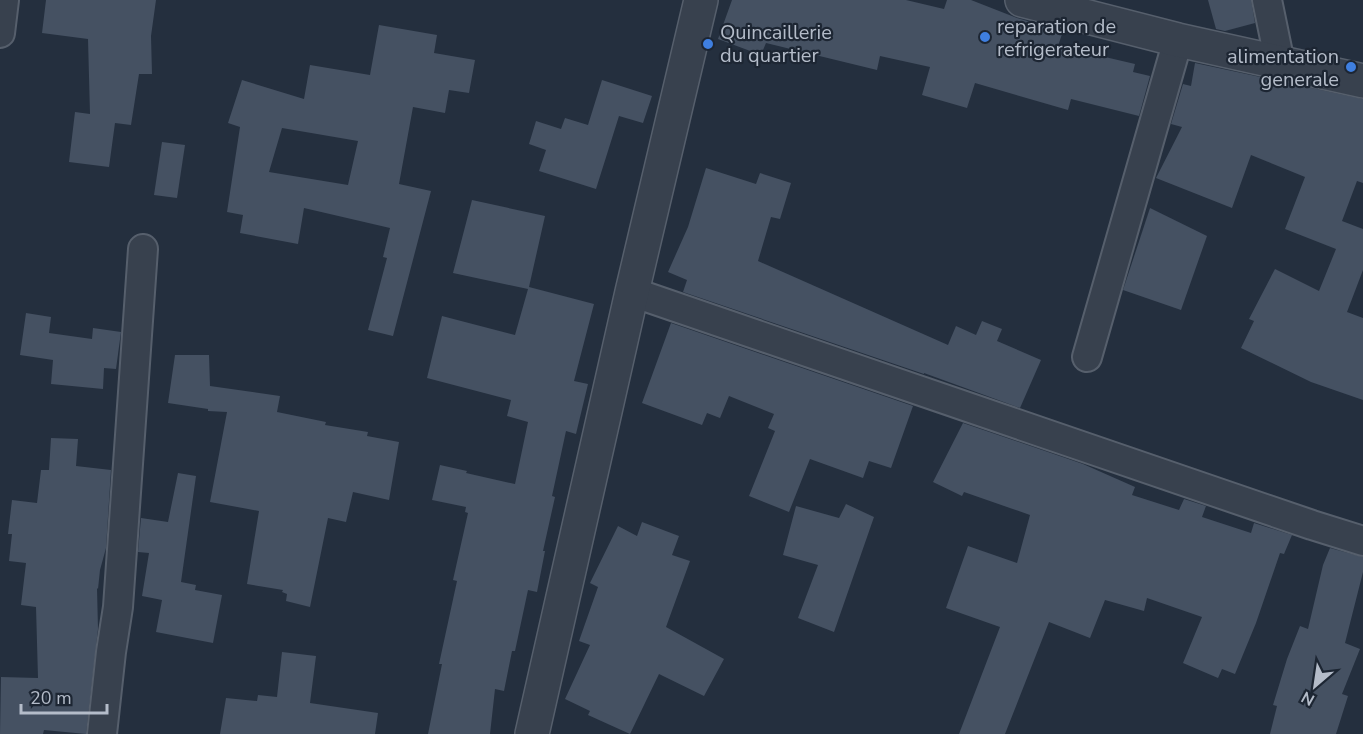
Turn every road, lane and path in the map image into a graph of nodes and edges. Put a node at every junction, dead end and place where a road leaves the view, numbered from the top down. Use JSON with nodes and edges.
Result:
{"nodes":[{"id":1,"x":4,"y":0,"type":"edge"},
{"id":2,"x":701,"y":0,"type":"edge"},
{"id":3,"x":1022,"y":0,"type":"edge"},
{"id":4,"x":1267,"y":0,"type":"edge"},
{"id":5,"x":0,"y":33,"type":"edge"},
{"id":6,"x":1178,"y":40,"type":"junction"},
{"id":7,"x":1280,"y":63,"type":"junction"},
{"id":8,"x":1363,"y":81,"type":"edge"},
{"id":9,"x":143,"y":249,"type":"dead end"},
{"id":10,"x":632,"y":292,"type":"junction"},
{"id":11,"x":1088,"y":357,"type":"dead end"},
{"id":12,"x":1363,"y":541,"type":"edge"},
{"id":13,"x":102,"y":734,"type":"edge"},
{"id":14,"x":532,"y":734,"type":"edge"}],
"edges":[{"from":1,"to":5,"type":"street"},
{"from":2,"to":10,"type":"street"},
{"from":3,"to":6,"type":"street"},
{"from":4,"to":7,"type":"street"},
{"from":6,"to":7,"type":"street"},
{"from":6,"to":11,"type":"street"},
{"from":7,"to":8,"type":"street"},
{"from":9,"to":13,"type":"street"},
{"from":10,"to":12,"type":"street"},
{"from":10,"to":14,"type":"street"}]}
